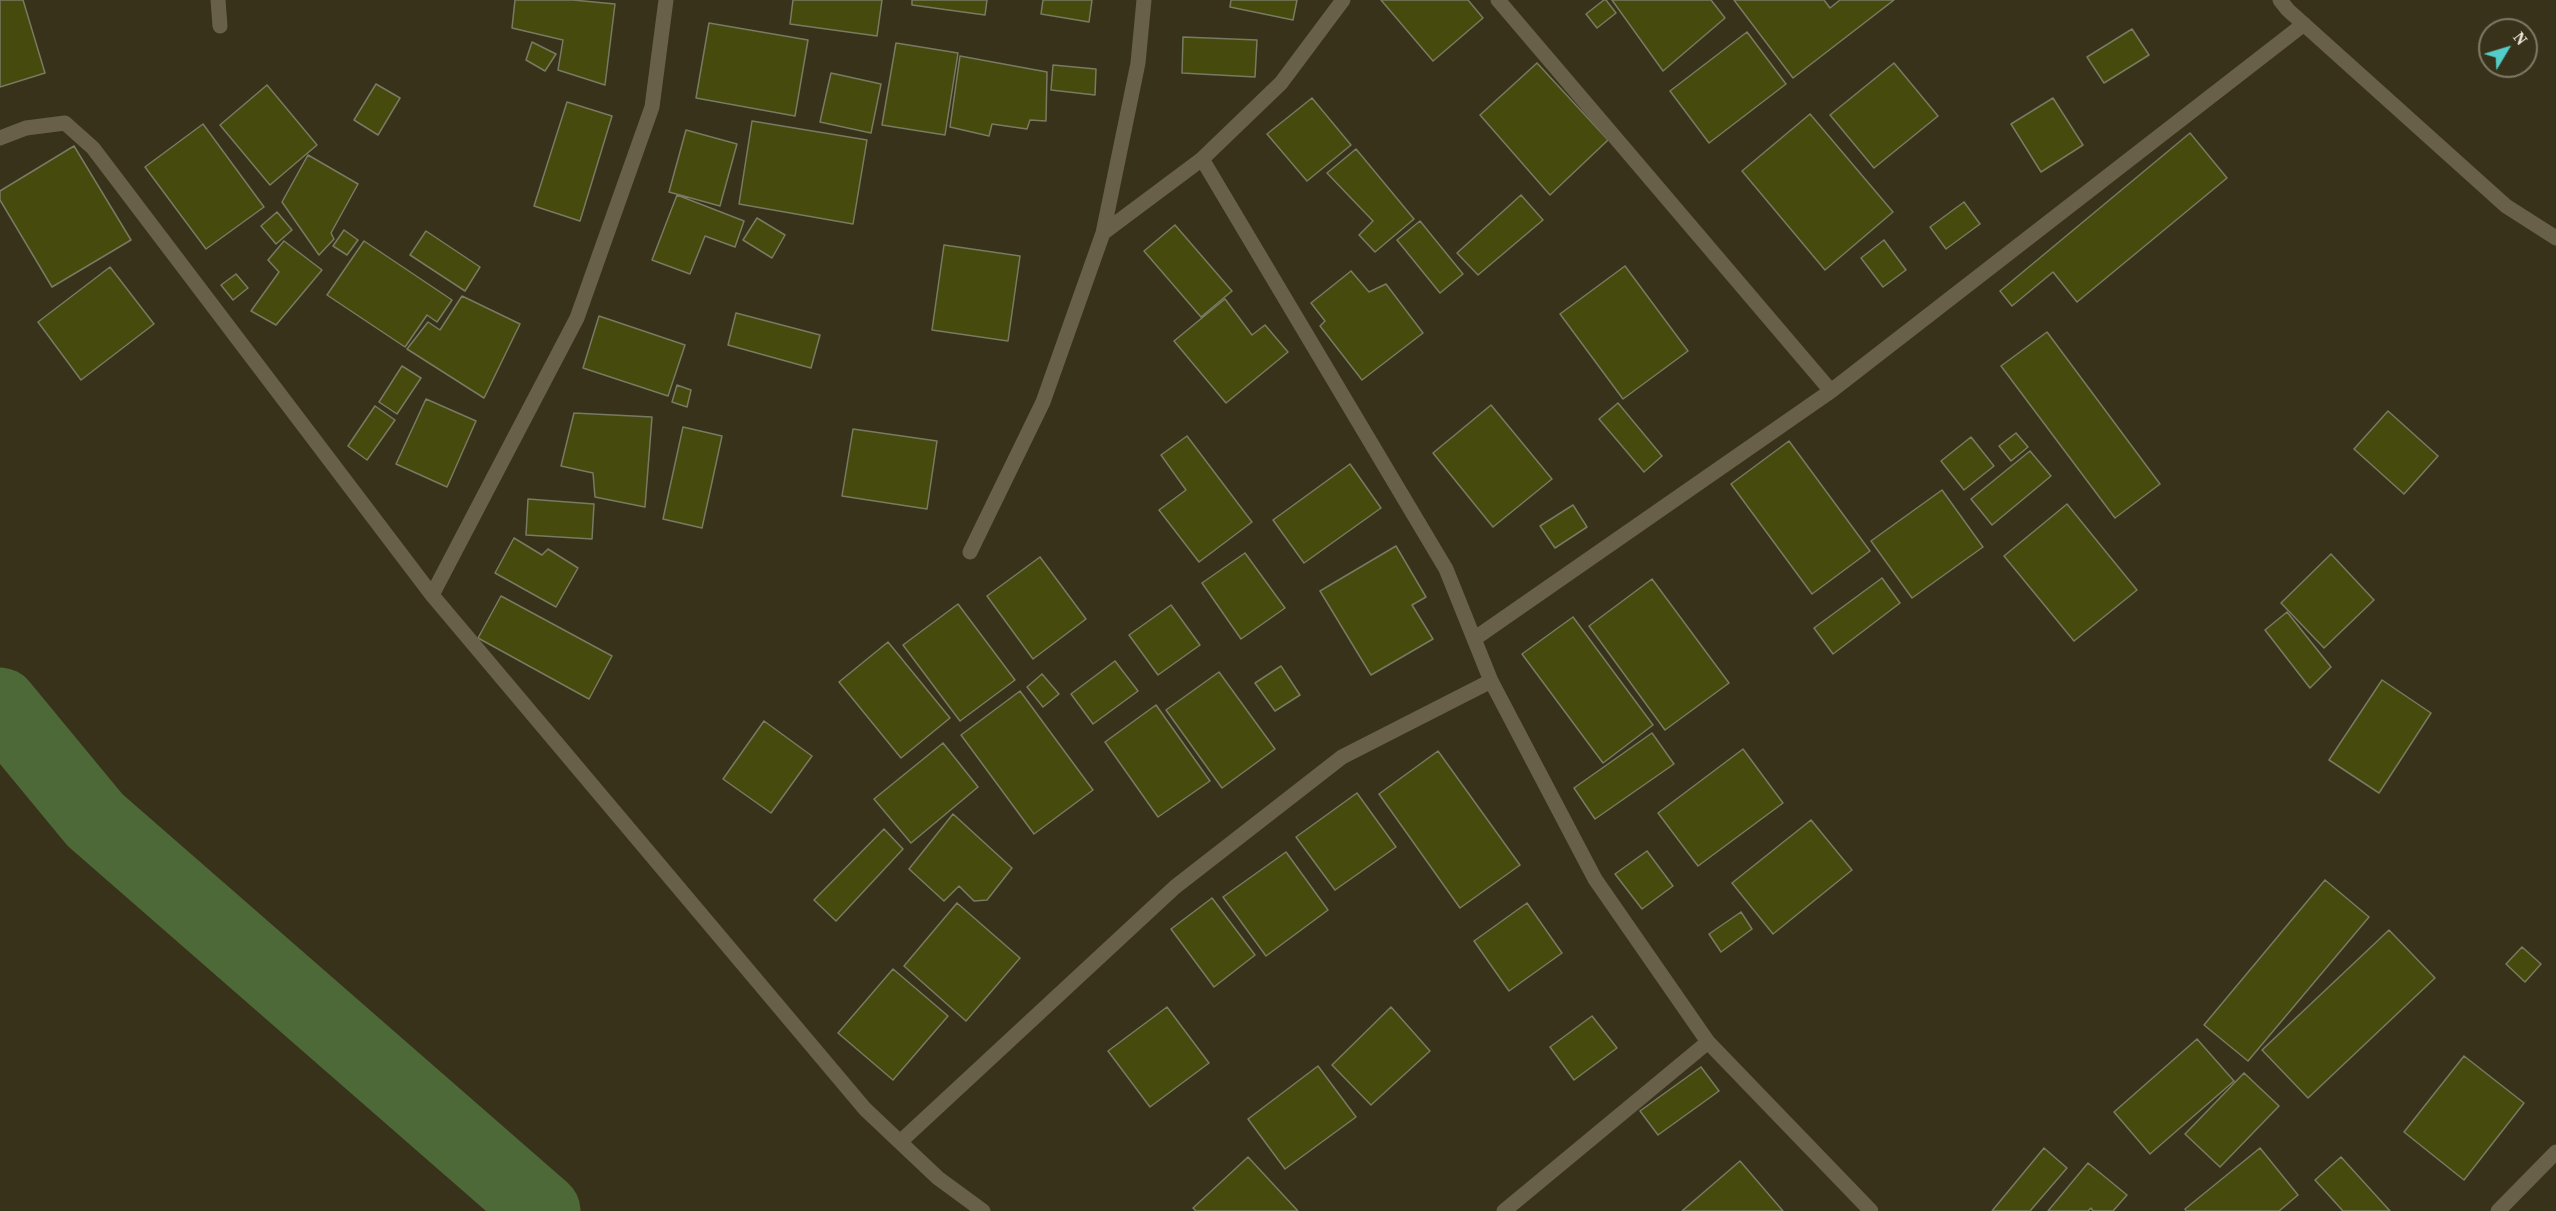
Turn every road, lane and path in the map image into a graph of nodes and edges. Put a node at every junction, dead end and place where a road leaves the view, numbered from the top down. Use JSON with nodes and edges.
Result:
{"nodes":[{"id":1,"x":218,"y":0,"type":"edge"},
{"id":2,"x":666,"y":0,"type":"edge"},
{"id":3,"x":1144,"y":0,"type":"edge"},
{"id":4,"x":1344,"y":0,"type":"edge"},
{"id":5,"x":1498,"y":0,"type":"edge"},
{"id":6,"x":2280,"y":0,"type":"edge"},
{"id":7,"x":2304,"y":24,"type":"junction"},
{"id":8,"x":220,"y":26,"type":"dead end"},
{"id":9,"x":0,"y":138,"type":"edge"},
{"id":10,"x":1202,"y":159,"type":"junction"},
{"id":11,"x":1102,"y":233,"type":"junction"},
{"id":12,"x":2556,"y":238,"type":"edge"},
{"id":13,"x":1832,"y":391,"type":"junction"},
{"id":14,"x":970,"y":552,"type":"dead end"},
{"id":15,"x":432,"y":595,"type":"junction"},
{"id":16,"x":1474,"y":639,"type":"junction"},
{"id":17,"x":1491,"y":681,"type":"junction"},
{"id":18,"x":1708,"y":1042,"type":"junction"},
{"id":19,"x":900,"y":1142,"type":"junction"},
{"id":20,"x":2556,"y":1152,"type":"edge"},
{"id":21,"x":983,"y":1211,"type":"edge"},
{"id":22,"x":1504,"y":1211,"type":"edge"},
{"id":23,"x":1871,"y":1211,"type":"edge"},
{"id":24,"x":2498,"y":1211,"type":"edge"}],
"edges":[{"from":1,"to":8,"type":"street"},
{"from":2,"to":15,"type":"street"},
{"from":3,"to":11,"type":"street"},
{"from":4,"to":10,"type":"street"},
{"from":5,"to":13,"type":"street"},
{"from":6,"to":7,"type":"street"},
{"from":7,"to":12,"type":"street"},
{"from":7,"to":13,"type":"street"},
{"from":9,"to":15,"type":"street"},
{"from":10,"to":11,"type":"street"},
{"from":10,"to":16,"type":"street"},
{"from":11,"to":14,"type":"street"},
{"from":13,"to":16,"type":"street"},
{"from":15,"to":19,"type":"street"},
{"from":16,"to":17,"type":"street"},
{"from":17,"to":18,"type":"street"},
{"from":17,"to":19,"type":"street"},
{"from":18,"to":22,"type":"street"},
{"from":18,"to":23,"type":"street"},
{"from":19,"to":21,"type":"street"},
{"from":20,"to":24,"type":"street"}]}
